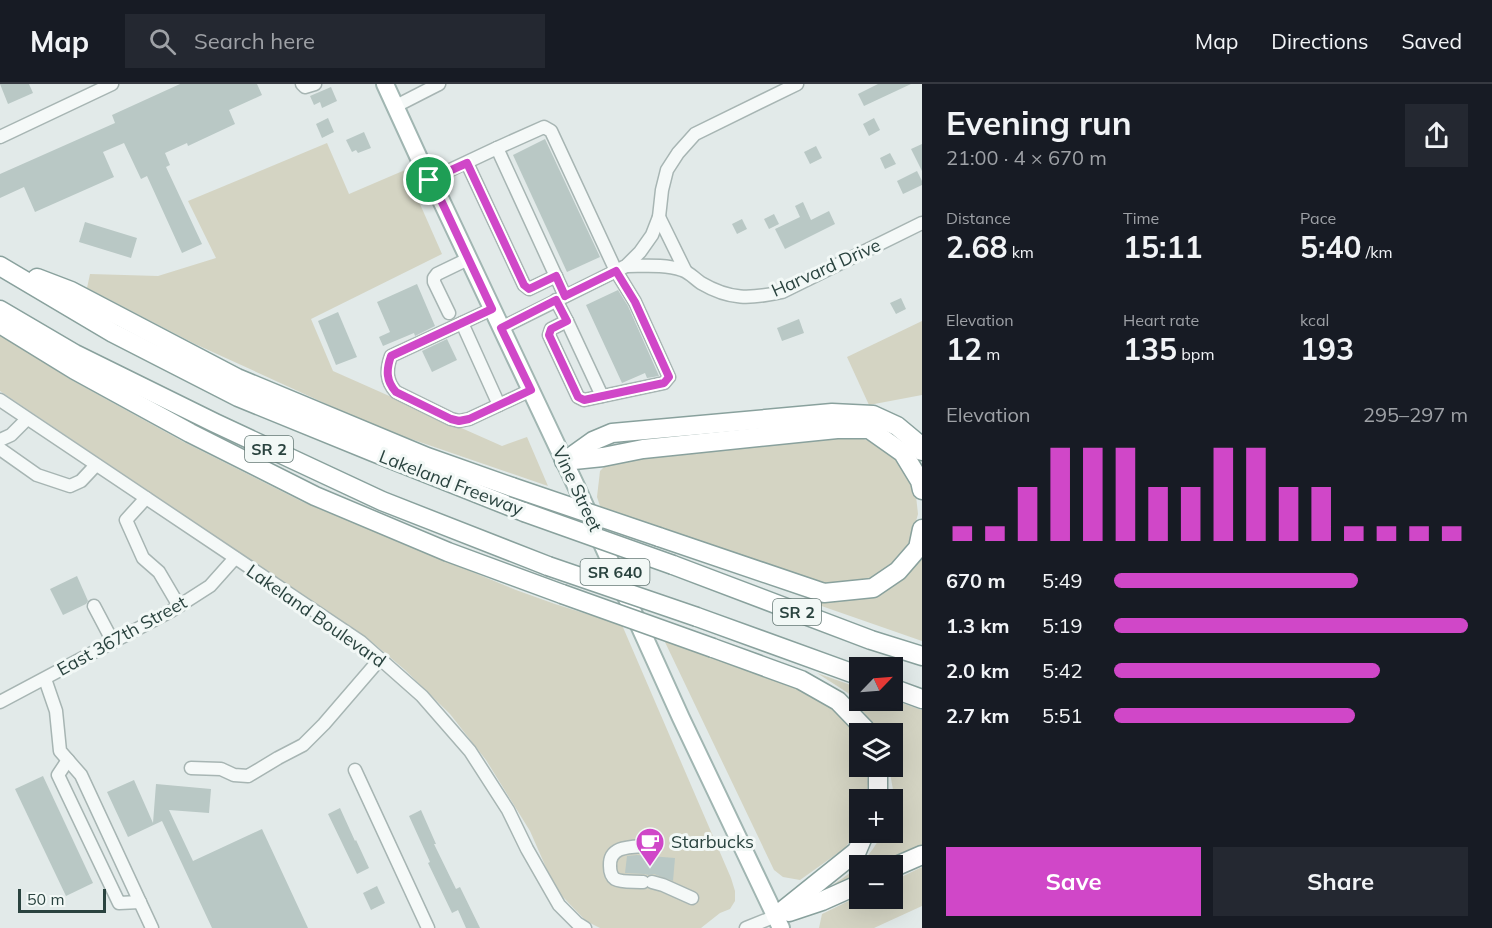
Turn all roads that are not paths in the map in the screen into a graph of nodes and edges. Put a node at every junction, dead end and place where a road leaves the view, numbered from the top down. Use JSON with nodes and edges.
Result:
{"nodes":[{"id":1,"x":112,"y":84,"type":"edge"},
{"id":2,"x":302,"y":84,"type":"edge"},
{"id":3,"x":315,"y":84,"type":"edge"},
{"id":4,"x":385,"y":84,"type":"edge"},
{"id":5,"x":437,"y":84,"type":"edge"},
{"id":6,"x":797,"y":84,"type":"edge"},
{"id":7,"x":396,"y":106,"type":"junction"},
{"id":8,"x":0,"y":137,"type":"edge"},
{"id":9,"x":497,"y":148,"type":"junction"},
{"id":10,"x":467,"y":163,"type":"junction"},
{"id":11,"x":429,"y":180,"type":"junction"},
{"id":12,"x":659,"y":217,"type":"junction"},
{"id":13,"x":922,"y":223,"type":"edge"},
{"id":14,"x":468,"y":259,"type":"junction"},
{"id":15,"x":0,"y":265,"type":"edge"},
{"id":16,"x":621,"y":268,"type":"junction"},
{"id":17,"x":684,"y":270,"type":"junction"},
{"id":18,"x":556,"y":276,"type":"junction"},
{"id":19,"x":561,"y":298,"type":"junction"},
{"id":20,"x":492,"y":309,"type":"junction"},
{"id":21,"x":0,"y":310,"type":"edge"},
{"id":22,"x":449,"y":313,"type":"dead end"},
{"id":23,"x":567,"y":321,"type":"junction"},
{"id":24,"x":462,"y":323,"type":"junction"},
{"id":25,"x":0,"y":324,"type":"edge"},
{"id":26,"x":501,"y":328,"type":"junction"},
{"id":27,"x":531,"y":390,"type":"junction"},
{"id":28,"x":602,"y":396,"type":"junction"},
{"id":29,"x":0,"y":400,"type":"edge"},
{"id":30,"x":499,"y":405,"type":"junction"},
{"id":31,"x":27,"y":418,"type":"junction"},
{"id":32,"x":0,"y":440,"type":"edge"},
{"id":33,"x":0,"y":449,"type":"edge"},
{"id":34,"x":922,"y":451,"type":"edge"},
{"id":35,"x":564,"y":461,"type":"junction"},
{"id":36,"x":96,"y":465,"type":"junction"},
{"id":37,"x":922,"y":490,"type":"edge"},
{"id":38,"x":146,"y":498,"type":"junction"},
{"id":39,"x":922,"y":529,"type":"edge"},
{"id":40,"x":235,"y":558,"type":"junction"},
{"id":41,"x":94,"y":606,"type":"dead end"},
{"id":42,"x":179,"y":606,"type":"junction"},
{"id":43,"x":113,"y":642,"type":"junction"},
{"id":44,"x":922,"y":656,"type":"edge"},
{"id":45,"x":380,"y":659,"type":"junction"},
{"id":46,"x":849,"y":672,"type":"edge"},
{"id":47,"x":45,"y":678,"type":"junction"},
{"id":48,"x":903,"y":692,"type":"edge"},
{"id":49,"x":922,"y":699,"type":"edge"},
{"id":50,"x":0,"y":702,"type":"edge"},
{"id":51,"x":859,"y":723,"type":"edge"},
{"id":52,"x":68,"y":760,"type":"junction"},
{"id":53,"x":191,"y":768,"type":"dead end"},
{"id":54,"x":355,"y":770,"type":"dead end"},
{"id":55,"x":860,"y":843,"type":"edge"},
{"id":56,"x":645,"y":846,"type":"dead end"},
{"id":57,"x":922,"y":855,"type":"edge"},
{"id":58,"x":903,"y":863,"type":"edge"},
{"id":59,"x":849,"y":889,"type":"edge"},
{"id":60,"x":692,"y":898,"type":"dead end"},
{"id":61,"x":140,"y":902,"type":"junction"},
{"id":62,"x":778,"y":922,"type":"edge"},
{"id":63,"x":152,"y":928,"type":"edge"},
{"id":64,"x":428,"y":928,"type":"edge"},
{"id":65,"x":585,"y":928,"type":"edge"},
{"id":66,"x":746,"y":928,"type":"edge"}],
"edges":[{"from":1,"to":8,"type":"street"},
{"from":2,"to":3,"type":"street"},
{"from":4,"to":7,"type":"main road","name":"Vine Street","number":"SR 640"},
{"from":5,"to":7,"type":"street"},
{"from":6,"to":12,"type":"street"},
{"from":7,"to":11,"type":"main road","name":"Vine Street","number":"SR 640"},
{"from":9,"to":10,"type":"street"},
{"from":9,"to":16,"type":"street"},
{"from":9,"to":18,"type":"street"},
{"from":10,"to":11,"type":"street"},
{"from":10,"to":18,"type":"street"},
{"from":11,"to":14,"type":"main road","name":"Vine Street","number":"SR 640"},
{"from":12,"to":16,"type":"street"},
{"from":12,"to":17,"type":"street"},
{"from":13,"to":17,"type":"street","name":"Harvard Drive"},
{"from":14,"to":20,"type":"main road","name":"Vine Street","number":"SR 640"},
{"from":14,"to":22,"type":"street"},
{"from":15,"to":39,"type":"highway","bridge":true},
{"from":15,"to":44,"type":"highway","name":"Lakeland Freeway","number":"SR 2","bridge":true},
{"from":16,"to":17,"type":"street","name":"Harvard Drive"},
{"from":16,"to":19,"type":"street"},
{"from":16,"to":28,"type":"street"},
{"from":18,"to":19,"type":"street"},
{"from":19,"to":23,"type":"street"},
{"from":19,"to":26,"type":"street"},
{"from":20,"to":24,"type":"street"},
{"from":20,"to":26,"type":"main road","name":"Vine Street","number":"SR 640"},
{"from":21,"to":46,"type":"highway","number":"SR 2","bridge":true},
{"from":23,"to":28,"type":"street"},
{"from":23,"to":28,"type":"street"},
{"from":24,"to":30,"type":"street"},
{"from":24,"to":30,"type":"street"},
{"from":25,"to":51,"type":"highway","bridge":true},
{"from":26,"to":27,"type":"main road","name":"Vine Street","number":"SR 640"},
{"from":27,"to":30,"type":"street"},
{"from":27,"to":35,"type":"main road","name":"Vine Street","number":"SR 640"},
{"from":29,"to":31,"type":"street","name":"Lakeland Boulevard"},
{"from":31,"to":32,"type":"street"},
{"from":31,"to":36,"type":"street","name":"Lakeland Boulevard"},
{"from":33,"to":36,"type":"street"},
{"from":34,"to":35,"type":"highway"},
{"from":35,"to":37,"type":"highway"},
{"from":35,"to":62,"type":"main road","name":"Vine Street","number":"SR 640"},
{"from":36,"to":38,"type":"street","name":"Lakeland Boulevard"},
{"from":38,"to":40,"type":"street","name":"Lakeland Boulevard"},
{"from":38,"to":42,"type":"street"},
{"from":40,"to":42,"type":"street","name":"East 367th Street"},
{"from":40,"to":45,"type":"street","name":"Lakeland Boulevard"},
{"from":41,"to":43,"type":"street"},
{"from":42,"to":43,"type":"street","name":"East 367th Street"},
{"from":43,"to":47,"type":"street","name":"East 367th Street"},
{"from":45,"to":53,"type":"street"},
{"from":45,"to":65,"type":"street","name":"Lakeland Boulevard"},
{"from":47,"to":50,"type":"street","name":"East 367th Street"},
{"from":47,"to":52,"type":"street"},
{"from":48,"to":49,"type":"highway"},
{"from":52,"to":61,"type":"street"},
{"from":52,"to":61,"type":"street"},
{"from":54,"to":64,"type":"street"},
{"from":55,"to":62,"type":"highway"},
{"from":56,"to":60,"type":"street"},
{"from":57,"to":58,"type":"highway"},
{"from":59,"to":62,"type":"highway"},
{"from":61,"to":63,"type":"street"},
{"from":62,"to":66,"type":"street"}]}
